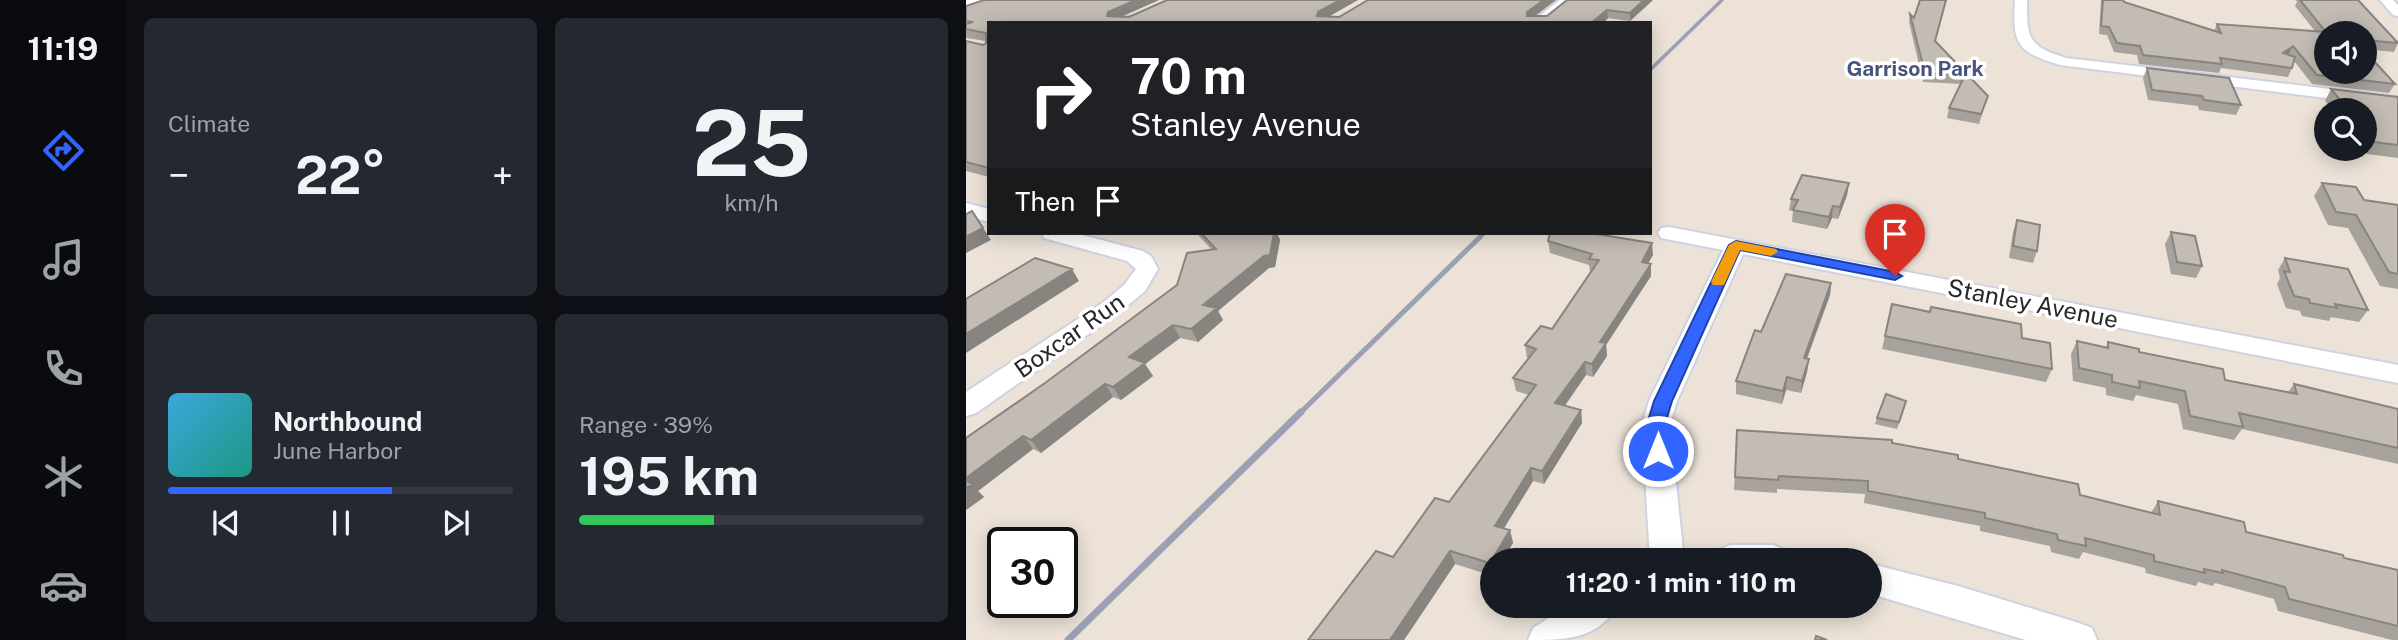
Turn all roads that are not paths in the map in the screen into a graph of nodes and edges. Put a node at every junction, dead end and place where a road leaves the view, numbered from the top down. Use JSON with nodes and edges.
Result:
{"nodes":[{"id":1,"x":977,"y":0,"type":"edge"},
{"id":2,"x":1568,"y":0,"type":"edge"},
{"id":3,"x":2021,"y":0,"type":"edge"},
{"id":4,"x":2386,"y":0,"type":"edge"},
{"id":5,"x":966,"y":4,"type":"edge"},
{"id":6,"x":2398,"y":12,"type":"edge"},
{"id":7,"x":1540,"y":21,"type":"edge"},
{"id":8,"x":2398,"y":102,"type":"edge"},
{"id":9,"x":966,"y":209,"type":"edge"},
{"id":10,"x":987,"y":215,"type":"edge"},
{"id":11,"x":1669,"y":233,"type":"dead end"},
{"id":12,"x":1059,"y":235,"type":"edge"},
{"id":13,"x":1736,"y":245,"type":"junction"},
{"id":14,"x":2398,"y":374,"type":"edge"},
{"id":15,"x":966,"y":406,"type":"edge"},
{"id":16,"x":1666,"y":548,"type":"edge"},
{"id":17,"x":1882,"y":582,"type":"edge"},
{"id":18,"x":1580,"y":618,"type":"edge"},
{"id":19,"x":1546,"y":640,"type":"edge"},
{"id":20,"x":2078,"y":640,"type":"edge"}],
"edges":[{"from":1,"to":5,"type":"street"},
{"from":2,"to":7,"type":"street"},
{"from":3,"to":8,"type":"street"},
{"from":4,"to":6,"type":"street"},
{"from":9,"to":10,"type":"street"},
{"from":11,"to":13,"type":"street","name":"Stanley Avenue"},
{"from":12,"to":15,"type":"street","name":"Boxcar Run"},
{"from":13,"to":14,"type":"street","name":"Stanley Avenue"},
{"from":13,"to":16,"type":"street"},
{"from":17,"to":20,"type":"street"},
{"from":18,"to":19,"type":"street"}]}
